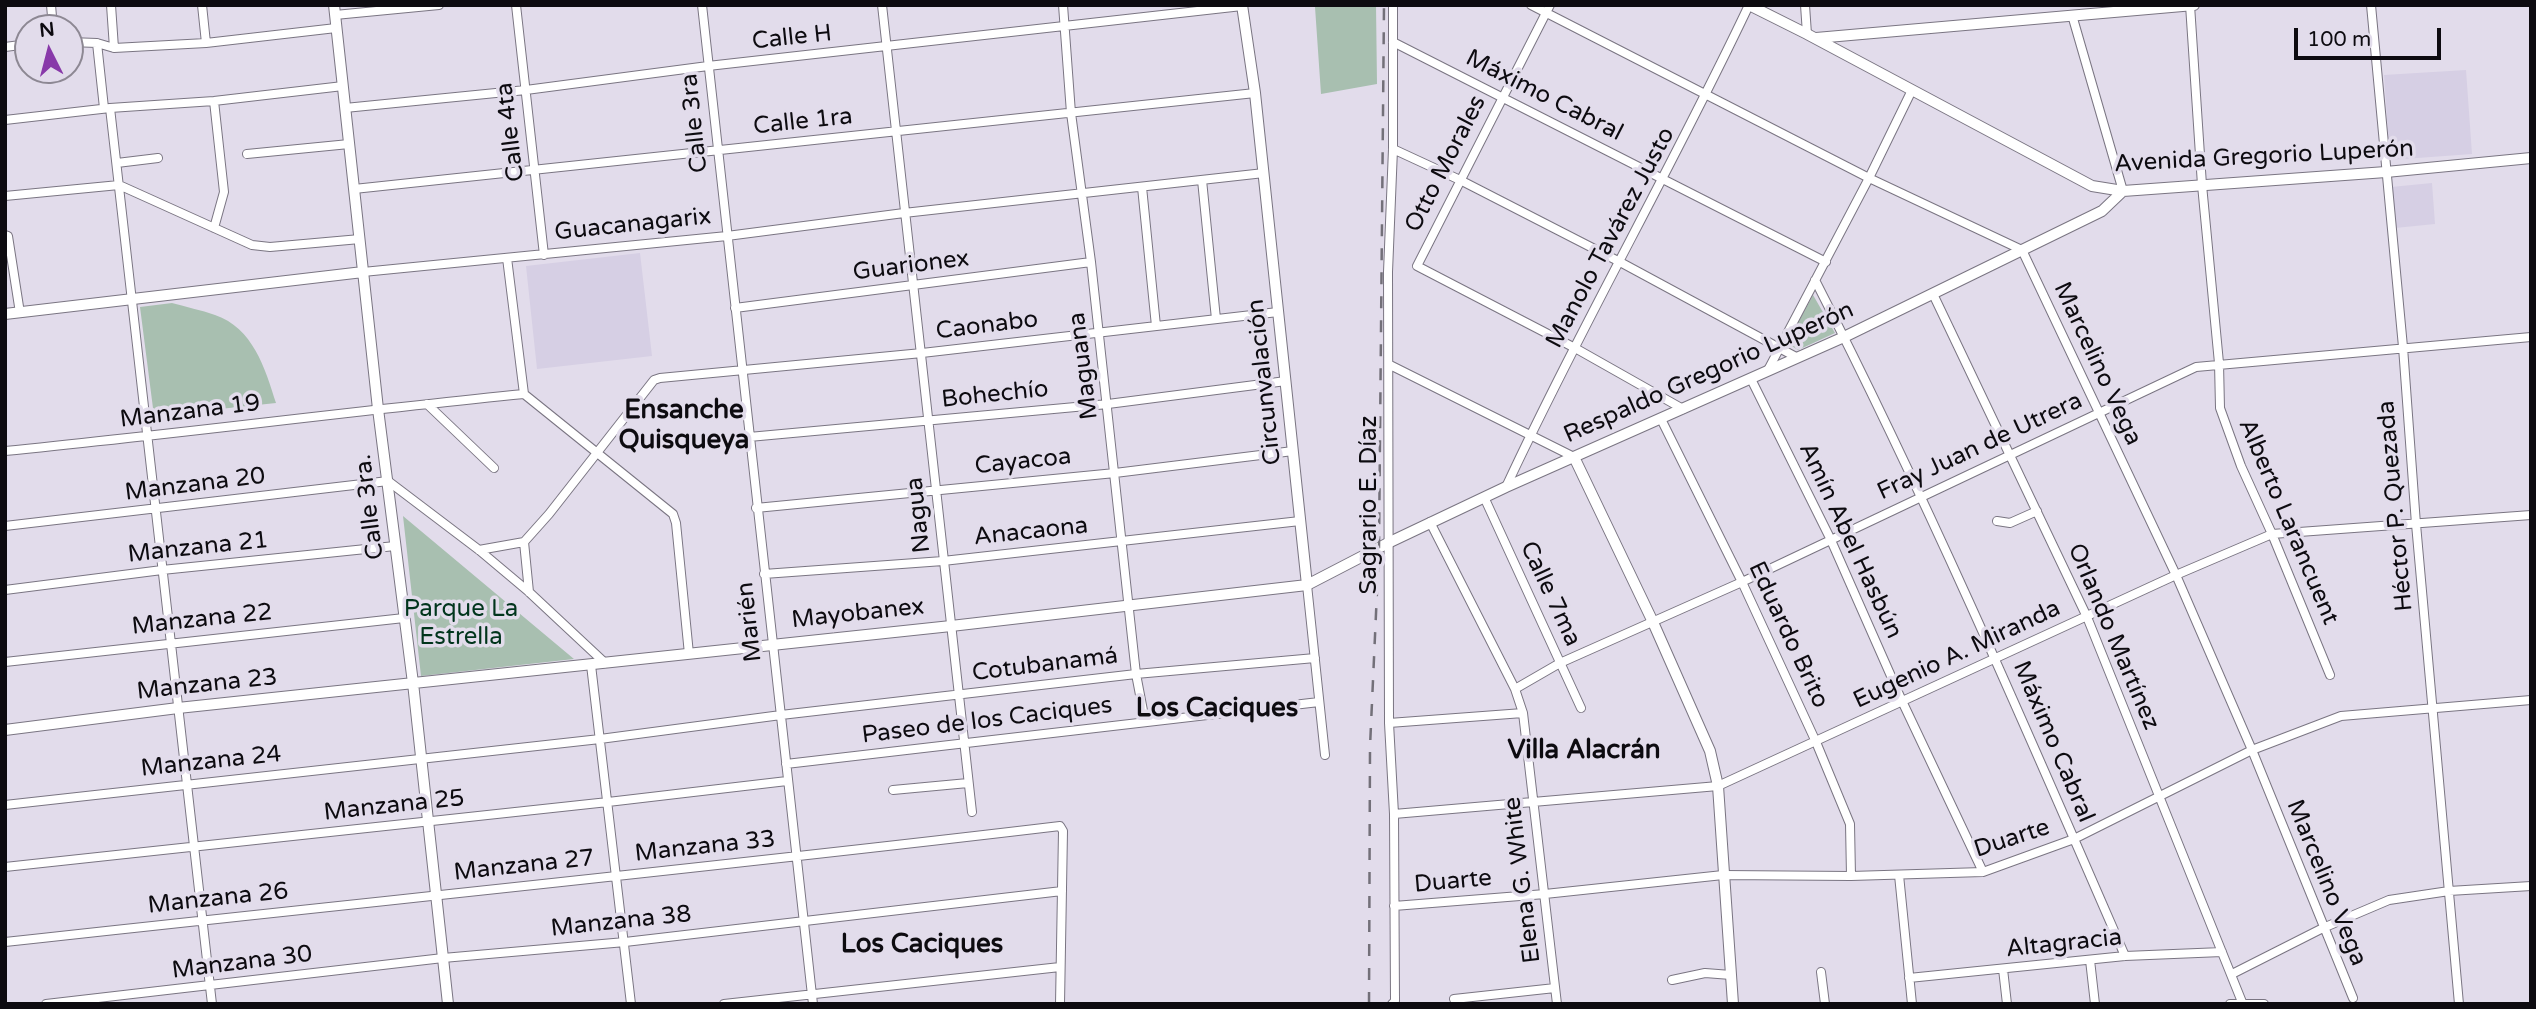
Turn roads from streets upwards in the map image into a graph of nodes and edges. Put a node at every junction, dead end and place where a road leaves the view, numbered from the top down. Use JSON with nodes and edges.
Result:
{"nodes":[{"id":1,"x":111,"y":5,"type":"edge"},
{"id":2,"x":202,"y":5,"type":"edge"},
{"id":3,"x":439,"y":5,"type":"edge"},
{"id":4,"x":516,"y":5,"type":"edge"},
{"id":5,"x":702,"y":5,"type":"edge"},
{"id":6,"x":882,"y":5,"type":"edge"},
{"id":7,"x":1063,"y":5,"type":"edge"},
{"id":8,"x":1393,"y":5,"type":"edge"},
{"id":9,"x":1531,"y":5,"type":"edge"},
{"id":10,"x":1749,"y":5,"type":"edge"},
{"id":11,"x":1805,"y":5,"type":"edge"},
{"id":12,"x":2191,"y":5,"type":"edge"},
{"id":13,"x":2371,"y":5,"type":"edge"},
{"id":14,"x":1242,"y":6,"type":"edge"},
{"id":15,"x":1548,"y":9,"type":"edge"},
{"id":16,"x":2099,"y":9,"type":"edge"},
{"id":17,"x":334,"y":10,"type":"edge"},
{"id":18,"x":2072,"y":15,"type":"junction"},
{"id":19,"x":1065,"y":27,"type":"junction"},
{"id":20,"x":336,"y":28,"type":"junction"},
{"id":21,"x":1811,"y":36,"type":"junction"},
{"id":22,"x":1393,"y":42,"type":"junction"},
{"id":23,"x":84,"y":43,"type":"edge"},
{"id":24,"x":97,"y":43,"type":"junction"},
{"id":25,"x":206,"y":44,"type":"junction"},
{"id":26,"x":887,"y":46,"type":"junction"},
{"id":27,"x":114,"y":48,"type":"junction"},
{"id":28,"x":708,"y":66,"type":"junction"},
{"id":29,"x":343,"y":86,"type":"junction"},
{"id":30,"x":526,"y":90,"type":"junction"},
{"id":31,"x":1912,"y":90,"type":"junction"},
{"id":32,"x":1255,"y":93,"type":"junction"},
{"id":33,"x":1707,"y":94,"type":"junction"},
{"id":34,"x":1502,"y":96,"type":"junction"},
{"id":35,"x":214,"y":101,"type":"junction"},
{"id":36,"x":107,"y":108,"type":"junction"},
{"id":37,"x":345,"y":108,"type":"junction"},
{"id":38,"x":1071,"y":113,"type":"junction"},
{"id":39,"x":5,"y":120,"type":"edge"},
{"id":40,"x":895,"y":132,"type":"junction"},
{"id":41,"x":349,"y":144,"type":"junction"},
{"id":42,"x":1392,"y":149,"type":"junction"},
{"id":43,"x":718,"y":150,"type":"junction"},
{"id":44,"x":247,"y":154,"type":"dead end"},
{"id":45,"x":158,"y":158,"type":"dead end"},
{"id":46,"x":2531,"y":159,"type":"edge"},
{"id":47,"x":117,"y":163,"type":"junction"},
{"id":48,"x":535,"y":170,"type":"junction"},
{"id":49,"x":2386,"y":172,"type":"junction"},
{"id":50,"x":1264,"y":173,"type":"junction"},
{"id":51,"x":1869,"y":178,"type":"junction"},
{"id":52,"x":1664,"y":179,"type":"junction"},
{"id":53,"x":1202,"y":180,"type":"junction"},
{"id":54,"x":1460,"y":180,"type":"junction"},
{"id":55,"x":119,"y":184,"type":"junction"},
{"id":56,"x":2202,"y":185,"type":"junction"},
{"id":57,"x":1142,"y":187,"type":"junction"},
{"id":58,"x":354,"y":189,"type":"junction"},
{"id":59,"x":2123,"y":191,"type":"junction"},
{"id":60,"x":1082,"y":193,"type":"junction"},
{"id":61,"x":5,"y":196,"type":"edge"},
{"id":62,"x":904,"y":213,"type":"junction"},
{"id":63,"x":214,"y":228,"type":"junction"},
{"id":64,"x":5,"y":235,"type":"edge"},
{"id":65,"x":727,"y":236,"type":"junction"},
{"id":66,"x":360,"y":239,"type":"junction"},
{"id":67,"x":2022,"y":250,"type":"junction"},
{"id":68,"x":544,"y":255,"type":"junction"},
{"id":69,"x":507,"y":258,"type":"junction"},
{"id":70,"x":1091,"y":262,"type":"junction"},
{"id":71,"x":1619,"y":262,"type":"junction"},
{"id":72,"x":1826,"y":262,"type":"junction"},
{"id":73,"x":363,"y":272,"type":"junction"},
{"id":74,"x":1815,"y":280,"type":"junction"},
{"id":75,"x":912,"y":285,"type":"junction"},
{"id":76,"x":1933,"y":294,"type":"junction"},
{"id":77,"x":132,"y":301,"type":"junction"},
{"id":78,"x":735,"y":308,"type":"junction"},
{"id":79,"x":1278,"y":312,"type":"junction"},
{"id":80,"x":20,"y":313,"type":"junction"},
{"id":81,"x":5,"y":314,"type":"edge"},
{"id":82,"x":1216,"y":319,"type":"junction"},
{"id":83,"x":1156,"y":326,"type":"junction"},
{"id":84,"x":1099,"y":332,"type":"junction"},
{"id":85,"x":1844,"y":337,"type":"junction"},
{"id":86,"x":2531,"y":337,"type":"edge"},
{"id":87,"x":2403,"y":347,"type":"junction"},
{"id":88,"x":1574,"y":348,"type":"junction"},
{"id":89,"x":1779,"y":348,"type":"junction"},
{"id":90,"x":922,"y":353,"type":"junction"},
{"id":91,"x":1796,"y":357,"type":"junction"},
{"id":92,"x":2219,"y":363,"type":"junction"},
{"id":93,"x":1390,"y":365,"type":"junction"},
{"id":94,"x":741,"y":369,"type":"junction"},
{"id":95,"x":1768,"y":371,"type":"junction"},
{"id":96,"x":1751,"y":379,"type":"junction"},
{"id":97,"x":1286,"y":381,"type":"junction"},
{"id":98,"x":524,"y":394,"type":"junction"},
{"id":99,"x":427,"y":404,"type":"junction"},
{"id":100,"x":1108,"y":404,"type":"junction"},
{"id":101,"x":378,"y":409,"type":"junction"},
{"id":102,"x":1683,"y":409,"type":"junction"},
{"id":103,"x":2098,"y":412,"type":"junction"},
{"id":104,"x":1661,"y":419,"type":"junction"},
{"id":105,"x":928,"y":421,"type":"junction"},
{"id":106,"x":1530,"y":436,"type":"junction"},
{"id":107,"x":148,"y":437,"type":"junction"},
{"id":108,"x":749,"y":437,"type":"junction"},
{"id":109,"x":5,"y":451,"type":"edge"},
{"id":110,"x":1293,"y":451,"type":"junction"},
{"id":111,"x":595,"y":453,"type":"junction"},
{"id":112,"x":2011,"y":455,"type":"junction"},
{"id":113,"x":1574,"y":457,"type":"junction"},
{"id":114,"x":494,"y":468,"type":"dead end"},
{"id":115,"x":1115,"y":472,"type":"junction"},
{"id":116,"x":388,"y":481,"type":"junction"},
{"id":117,"x":1506,"y":487,"type":"junction"},
{"id":118,"x":936,"y":490,"type":"junction"},
{"id":119,"x":1922,"y":496,"type":"junction"},
{"id":120,"x":1485,"y":497,"type":"junction"},
{"id":121,"x":756,"y":508,"type":"junction"},
{"id":122,"x":155,"y":509,"type":"junction"},
{"id":123,"x":2037,"y":511,"type":"junction"},
{"id":124,"x":2531,"y":514,"type":"edge"},
{"id":125,"x":1300,"y":521,"type":"junction"},
{"id":126,"x":1997,"y":521,"type":"dead end"},
{"id":127,"x":1430,"y":523,"type":"junction"},
{"id":128,"x":2416,"y":524,"type":"junction"},
{"id":129,"x":5,"y":526,"type":"edge"},
{"id":130,"x":2272,"y":534,"type":"junction"},
{"id":131,"x":1830,"y":538,"type":"junction"},
{"id":132,"x":1123,"y":541,"type":"junction"},
{"id":133,"x":524,"y":542,"type":"junction"},
{"id":134,"x":1390,"y":542,"type":"junction"},
{"id":135,"x":395,"y":546,"type":"junction"},
{"id":136,"x":479,"y":550,"type":"junction"},
{"id":137,"x":943,"y":561,"type":"junction"},
{"id":138,"x":162,"y":570,"type":"junction"},
{"id":139,"x":764,"y":574,"type":"junction"},
{"id":140,"x":2176,"y":575,"type":"junction"},
{"id":141,"x":1742,"y":582,"type":"junction"},
{"id":142,"x":1307,"y":584,"type":"junction"},
{"id":143,"x":5,"y":590,"type":"edge"},
{"id":144,"x":529,"y":592,"type":"junction"},
{"id":145,"x":1128,"y":606,"type":"junction"},
{"id":146,"x":2087,"y":617,"type":"junction"},
{"id":147,"x":404,"y":618,"type":"junction"},
{"id":148,"x":1652,"y":621,"type":"junction"},
{"id":149,"x":950,"y":626,"type":"junction"},
{"id":150,"x":170,"y":643,"type":"junction"},
{"id":151,"x":772,"y":644,"type":"junction"},
{"id":152,"x":689,"y":654,"type":"junction"},
{"id":153,"x":1995,"y":657,"type":"junction"},
{"id":154,"x":1315,"y":658,"type":"junction"},
{"id":155,"x":5,"y":663,"type":"edge"},
{"id":156,"x":605,"y":663,"type":"junction"},
{"id":157,"x":1560,"y":663,"type":"junction"},
{"id":158,"x":591,"y":665,"type":"junction"},
{"id":159,"x":1136,"y":674,"type":"junction"},
{"id":160,"x":2330,"y":674,"type":"dead end"},
{"id":161,"x":413,"y":683,"type":"junction"},
{"id":162,"x":1515,"y":689,"type":"junction"},
{"id":163,"x":958,"y":695,"type":"junction"},
{"id":164,"x":2531,"y":699,"type":"edge"},
{"id":165,"x":1902,"y":701,"type":"junction"},
{"id":166,"x":1319,"y":702,"type":"junction"},
{"id":167,"x":178,"y":708,"type":"junction"},
{"id":168,"x":1581,"y":708,"type":"dead end"},
{"id":169,"x":2433,"y":708,"type":"junction"},
{"id":170,"x":1523,"y":713,"type":"junction"},
{"id":171,"x":780,"y":715,"type":"junction"},
{"id":172,"x":1145,"y":721,"type":"junction"},
{"id":173,"x":1389,"y":723,"type":"junction"},
{"id":174,"x":5,"y":730,"type":"edge"},
{"id":175,"x":600,"y":739,"type":"junction"},
{"id":176,"x":1816,"y":742,"type":"junction"},
{"id":177,"x":963,"y":744,"type":"junction"},
{"id":178,"x":2252,"y":750,"type":"junction"},
{"id":179,"x":1325,"y":755,"type":"dead end"},
{"id":180,"x":421,"y":758,"type":"junction"},
{"id":181,"x":786,"y":764,"type":"junction"},
{"id":182,"x":787,"y":781,"type":"junction"},
{"id":183,"x":968,"y":783,"type":"junction"},
{"id":184,"x":187,"y":784,"type":"junction"},
{"id":185,"x":1718,"y":786,"type":"junction"},
{"id":186,"x":893,"y":790,"type":"dead end"},
{"id":187,"x":2160,"y":796,"type":"junction"},
{"id":188,"x":608,"y":803,"type":"junction"},
{"id":189,"x":1534,"y":803,"type":"junction"},
{"id":190,"x":5,"y":805,"type":"edge"},
{"id":191,"x":972,"y":812,"type":"dead end"},
{"id":192,"x":1394,"y":814,"type":"junction"},
{"id":193,"x":428,"y":822,"type":"junction"},
{"id":194,"x":2074,"y":839,"type":"junction"},
{"id":195,"x":194,"y":847,"type":"junction"},
{"id":196,"x":797,"y":857,"type":"junction"},
{"id":197,"x":5,"y":867,"type":"edge"},
{"id":198,"x":1983,"y":872,"type":"junction"},
{"id":199,"x":1723,"y":875,"type":"junction"},
{"id":200,"x":1899,"y":875,"type":"junction"},
{"id":201,"x":617,"y":876,"type":"junction"},
{"id":202,"x":1851,"y":876,"type":"junction"},
{"id":203,"x":2531,"y":886,"type":"edge"},
{"id":204,"x":1062,"y":891,"type":"junction"},
{"id":205,"x":2449,"y":891,"type":"junction"},
{"id":206,"x":436,"y":894,"type":"junction"},
{"id":207,"x":1545,"y":894,"type":"junction"},
{"id":208,"x":1394,"y":906,"type":"junction"},
{"id":209,"x":202,"y":920,"type":"junction"},
{"id":210,"x":803,"y":920,"type":"junction"},
{"id":211,"x":2323,"y":928,"type":"junction"},
{"id":212,"x":625,"y":942,"type":"junction"},
{"id":213,"x":5,"y":943,"type":"edge"},
{"id":214,"x":2222,"y":951,"type":"junction"},
{"id":215,"x":2125,"y":956,"type":"junction"},
{"id":216,"x":443,"y":958,"type":"junction"},
{"id":217,"x":2090,"y":960,"type":"junction"},
{"id":218,"x":1060,"y":967,"type":"junction"},
{"id":219,"x":2003,"y":969,"type":"junction"},
{"id":220,"x":1821,"y":972,"type":"dead end"},
{"id":221,"x":2232,"y":974,"type":"junction"},
{"id":222,"x":1731,"y":975,"type":"junction"},
{"id":223,"x":1909,"y":978,"type":"junction"},
{"id":224,"x":1672,"y":980,"type":"dead end"},
{"id":225,"x":210,"y":986,"type":"junction"},
{"id":226,"x":1555,"y":988,"type":"junction"},
{"id":227,"x":812,"y":993,"type":"junction"},
{"id":228,"x":2353,"y":998,"type":"dead end"},
{"id":229,"x":1454,"y":999,"type":"dead end"},
{"id":230,"x":2242,"y":1002,"type":"edge"},
{"id":231,"x":46,"y":1004,"type":"edge"},
{"id":232,"x":212,"y":1004,"type":"edge"},
{"id":233,"x":448,"y":1004,"type":"edge"},
{"id":234,"x":631,"y":1004,"type":"edge"},
{"id":235,"x":724,"y":1004,"type":"edge"},
{"id":236,"x":813,"y":1004,"type":"edge"},
{"id":237,"x":1060,"y":1004,"type":"edge"},
{"id":238,"x":1392,"y":1004,"type":"edge"},
{"id":239,"x":1557,"y":1004,"type":"edge"},
{"id":240,"x":1733,"y":1004,"type":"edge"},
{"id":241,"x":1825,"y":1004,"type":"edge"},
{"id":242,"x":1912,"y":1004,"type":"edge"},
{"id":243,"x":2007,"y":1004,"type":"edge"},
{"id":244,"x":2095,"y":1004,"type":"edge"},
{"id":245,"x":2230,"y":1004,"type":"edge"},
{"id":246,"x":2264,"y":1004,"type":"edge"},
{"id":247,"x":2459,"y":1004,"type":"edge"}],
"edges":[{"from":1,"to":27,"type":"street"},
{"from":2,"to":25,"type":"street"},
{"from":3,"to":17,"type":"street"},
{"from":4,"to":30,"type":"street","name":"Calle 4ta"},
{"from":5,"to":28,"type":"street","name":"Calle 3ra"},
{"from":6,"to":26,"type":"street","name":"Nagua"},
{"from":7,"to":19,"type":"street","name":"Maguana"},
{"from":8,"to":22,"type":"street","name":"Sagrario E. Díaz"},
{"from":9,"to":15,"type":"street"},
{"from":10,"to":21,"type":"street","name":"Avenida Gregorio Luperón"},
{"from":10,"to":33,"type":"street","name":"Manolo Tavárez Justo"},
{"from":11,"to":21,"type":"street"},
{"from":12,"to":16,"type":"street"},
{"from":12,"to":56,"type":"street","name":"Alberto Larancuent"},
{"from":13,"to":49,"type":"street","name":"Héctor P. Quezada"},
{"from":14,"to":19,"type":"street","name":"Calle H"},
{"from":14,"to":32,"type":"street","name":"Circunvalación"},
{"from":15,"to":33,"type":"street"},
{"from":15,"to":34,"type":"street","name":"Otto Morales"},
{"from":16,"to":18,"type":"street"},
{"from":17,"to":20,"type":"street","name":"Calle 3ra."},
{"from":18,"to":21,"type":"street"},
{"from":18,"to":59,"type":"street"},
{"from":19,"to":26,"type":"street","name":"Calle H"},
{"from":19,"to":38,"type":"street","name":"Maguana"},
{"from":20,"to":25,"type":"street"},
{"from":20,"to":29,"type":"street","name":"Calle 3ra."},
{"from":21,"to":31,"type":"street","name":"Avenida Gregorio Luperón"},
{"from":22,"to":34,"type":"street","name":"Máximo Cabral"},
{"from":22,"to":42,"type":"street","name":"Sagrario E. Díaz"},
{"from":23,"to":24,"type":"street"},
{"from":24,"to":27,"type":"street"},
{"from":24,"to":36,"type":"street"},
{"from":25,"to":27,"type":"street"},
{"from":26,"to":28,"type":"street","name":"Calle H"},
{"from":26,"to":40,"type":"street","name":"Nagua"},
{"from":28,"to":30,"type":"street","name":"Calle H"},
{"from":28,"to":43,"type":"street","name":"Calle 3ra"},
{"from":29,"to":35,"type":"street"},
{"from":29,"to":37,"type":"street","name":"Calle 3ra."},
{"from":30,"to":37,"type":"street","name":"Calle H"},
{"from":30,"to":48,"type":"street","name":"Calle 4ta"},
{"from":31,"to":51,"type":"street"},
{"from":31,"to":59,"type":"street","name":"Avenida Gregorio Luperón"},
{"from":32,"to":38,"type":"street","name":"Calle 1ra"},
{"from":32,"to":50,"type":"street","name":"Circunvalación"},
{"from":33,"to":51,"type":"street"},
{"from":33,"to":52,"type":"street","name":"Manolo Tavárez Justo"},
{"from":34,"to":52,"type":"street","name":"Máximo Cabral"},
{"from":34,"to":54,"type":"street","name":"Otto Morales"},
{"from":35,"to":36,"type":"street"},
{"from":35,"to":63,"type":"street"},
{"from":36,"to":39,"type":"street"},
{"from":36,"to":47,"type":"street"},
{"from":37,"to":41,"type":"street","name":"Calle 3ra."},
{"from":38,"to":40,"type":"street","name":"Calle 1ra"},
{"from":38,"to":60,"type":"street","name":"Maguana"},
{"from":40,"to":43,"type":"street","name":"Calle 1ra"},
{"from":40,"to":62,"type":"street","name":"Nagua"},
{"from":41,"to":44,"type":"street"},
{"from":41,"to":58,"type":"street","name":"Calle 3ra."},
{"from":42,"to":54,"type":"street"},
{"from":42,"to":93,"type":"street","name":"Sagrario E. Díaz"},
{"from":43,"to":48,"type":"street","name":"Calle 1ra"},
{"from":43,"to":65,"type":"street","name":"Calle 3ra"},
{"from":45,"to":47,"type":"street"},
{"from":46,"to":49,"type":"street","name":"Avenida Gregorio Luperón"},
{"from":47,"to":55,"type":"street"},
{"from":48,"to":58,"type":"street","name":"Calle 1ra"},
{"from":48,"to":68,"type":"street","name":"Calle 4ta"},
{"from":49,"to":56,"type":"street","name":"Avenida Gregorio Luperón"},
{"from":49,"to":87,"type":"street","name":"Héctor P. Quezada"},
{"from":50,"to":53,"type":"street","name":"Guacanagarix"},
{"from":50,"to":79,"type":"street","name":"Circunvalación"},
{"from":51,"to":67,"type":"street"},
{"from":51,"to":72,"type":"street"},
{"from":52,"to":71,"type":"street","name":"Manolo Tavárez Justo"},
{"from":52,"to":72,"type":"street","name":"Máximo Cabral"},
{"from":53,"to":57,"type":"street","name":"Guacanagarix"},
{"from":53,"to":82,"type":"street"},
{"from":54,"to":71,"type":"street"},
{"from":54,"to":88,"type":"street","name":"Otto Morales"},
{"from":55,"to":61,"type":"street"},
{"from":55,"to":63,"type":"street"},
{"from":55,"to":77,"type":"street"},
{"from":56,"to":59,"type":"street","name":"Avenida Gregorio Luperón"},
{"from":56,"to":92,"type":"street","name":"Alberto Larancuent"},
{"from":57,"to":60,"type":"street","name":"Guacanagarix"},
{"from":57,"to":83,"type":"street"},
{"from":58,"to":66,"type":"street","name":"Calle 3ra."},
{"from":59,"to":67,"type":"street","name":"Respaldo Gregorio Luperón"},
{"from":60,"to":62,"type":"street","name":"Guacanagarix"},
{"from":60,"to":70,"type":"street","name":"Maguana"},
{"from":62,"to":65,"type":"street","name":"Guacanagarix"},
{"from":62,"to":75,"type":"street","name":"Nagua"},
{"from":63,"to":66,"type":"street"},
{"from":64,"to":80,"type":"street"},
{"from":65,"to":68,"type":"street","name":"Guacanagarix"},
{"from":65,"to":78,"type":"street","name":"Marién"},
{"from":66,"to":73,"type":"street","name":"Calle 3ra."},
{"from":67,"to":76,"type":"street","name":"Respaldo Gregorio Luperón"},
{"from":67,"to":103,"type":"street","name":"Marcelino Vega"},
{"from":68,"to":69,"type":"street","name":"Guacanagarix"},
{"from":69,"to":73,"type":"street","name":"Guacanagarix"},
{"from":69,"to":98,"type":"street"},
{"from":70,"to":75,"type":"street","name":"Guarionex"},
{"from":70,"to":84,"type":"street","name":"Maguana"},
{"from":71,"to":88,"type":"street","name":"Manolo Tavárez Justo"},
{"from":71,"to":89,"type":"street"},
{"from":72,"to":74,"type":"street"},
{"from":73,"to":77,"type":"street","name":"Guacanagarix"},
{"from":73,"to":101,"type":"street","name":"Calle 3ra."},
{"from":74,"to":85,"type":"street","name":"Máximo Cabral"},
{"from":74,"to":89,"type":"street"},
{"from":75,"to":78,"type":"street","name":"Guarionex"},
{"from":75,"to":90,"type":"street","name":"Nagua"},
{"from":76,"to":85,"type":"street","name":"Respaldo Gregorio Luperón"},
{"from":76,"to":112,"type":"street","name":"Orlando Martínez"},
{"from":77,"to":80,"type":"street","name":"Guacanagarix"},
{"from":77,"to":107,"type":"street"},
{"from":78,"to":94,"type":"street","name":"Marién"},
{"from":79,"to":82,"type":"street","name":"Caonabo"},
{"from":79,"to":97,"type":"street","name":"Circunvalación"},
{"from":80,"to":81,"type":"street","name":"Guacanagarix"},
{"from":82,"to":83,"type":"street","name":"Caonabo"},
{"from":83,"to":84,"type":"street","name":"Caonabo"},
{"from":84,"to":90,"type":"street","name":"Caonabo"},
{"from":84,"to":100,"type":"street","name":"Maguana"},
{"from":85,"to":91,"type":"street","name":"Respaldo Gregorio Luperón"},
{"from":85,"to":119,"type":"street","name":"Máximo Cabral"},
{"from":86,"to":87,"type":"street","name":"Fray Juan de Utrera"},
{"from":87,"to":92,"type":"street","name":"Fray Juan de Utrera"},
{"from":87,"to":128,"type":"street","name":"Héctor P. Quezada"},
{"from":88,"to":102,"type":"street"},
{"from":88,"to":106,"type":"street","name":"Manolo Tavárez Justo"},
{"from":89,"to":91,"type":"street"},
{"from":89,"to":95,"type":"street"},
{"from":90,"to":94,"type":"street","name":"Caonabo"},
{"from":90,"to":105,"type":"street","name":"Nagua"},
{"from":91,"to":95,"type":"street","name":"Respaldo Gregorio Luperón"},
{"from":92,"to":103,"type":"street","name":"Fray Juan de Utrera"},
{"from":92,"to":130,"type":"street","name":"Alberto Larancuent"},
{"from":93,"to":106,"type":"street"},
{"from":93,"to":134,"type":"street","name":"Sagrario E. Díaz"},
{"from":94,"to":108,"type":"street","name":"Marién"},
{"from":94,"to":111,"type":"street","name":"Caonabo"},
{"from":95,"to":96,"type":"street","name":"Respaldo Gregorio Luperón"},
{"from":96,"to":102,"type":"street","name":"Respaldo Gregorio Luperón"},
{"from":96,"to":131,"type":"street","name":"Amín Abel Hasbún"},
{"from":97,"to":100,"type":"street","name":"Bohechío"},
{"from":97,"to":110,"type":"street","name":"Circunvalación"},
{"from":98,"to":99,"type":"street","name":"Manzana 19"},
{"from":98,"to":111,"type":"street"},
{"from":99,"to":101,"type":"street","name":"Manzana 19"},
{"from":99,"to":114,"type":"street"},
{"from":100,"to":105,"type":"street","name":"Bohechío"},
{"from":100,"to":115,"type":"street","name":"Maguana"},
{"from":101,"to":107,"type":"street","name":"Manzana 19"},
{"from":101,"to":116,"type":"street","name":"Calle 3ra."},
{"from":102,"to":104,"type":"street","name":"Respaldo Gregorio Luperón"},
{"from":103,"to":112,"type":"street","name":"Fray Juan de Utrera"},
{"from":103,"to":140,"type":"street","name":"Marcelino Vega"},
{"from":104,"to":113,"type":"street","name":"Respaldo Gregorio Luperón"},
{"from":104,"to":141,"type":"street","name":"Eduardo Brito"},
{"from":105,"to":108,"type":"street","name":"Bohechío"},
{"from":105,"to":118,"type":"street","name":"Nagua"},
{"from":106,"to":113,"type":"street"},
{"from":106,"to":117,"type":"street","name":"Manolo Tavárez Justo"},
{"from":107,"to":109,"type":"street","name":"Manzana 19"},
{"from":107,"to":122,"type":"street"},
{"from":108,"to":121,"type":"street","name":"Marién"},
{"from":110,"to":115,"type":"street","name":"Cayacoa"},
{"from":110,"to":125,"type":"street","name":"Circunvalación"},
{"from":111,"to":133,"type":"street","name":"Caonabo"},
{"from":111,"to":152,"type":"street"},
{"from":112,"to":119,"type":"street","name":"Fray Juan de Utrera"},
{"from":112,"to":123,"type":"street","name":"Orlando Martínez"},
{"from":113,"to":117,"type":"street","name":"Respaldo Gregorio Luperón"},
{"from":113,"to":148,"type":"street"},
{"from":115,"to":118,"type":"street","name":"Cayacoa"},
{"from":115,"to":132,"type":"street","name":"Maguana"},
{"from":116,"to":122,"type":"street","name":"Manzana 20"},
{"from":116,"to":135,"type":"street","name":"Calle 3ra."},
{"from":116,"to":136,"type":"street"},
{"from":117,"to":120,"type":"street","name":"Respaldo Gregorio Luperón"},
{"from":118,"to":121,"type":"street","name":"Cayacoa"},
{"from":118,"to":137,"type":"street","name":"Nagua"},
{"from":119,"to":131,"type":"street","name":"Fray Juan de Utrera"},
{"from":119,"to":153,"type":"street","name":"Máximo Cabral"},
{"from":120,"to":127,"type":"street","name":"Respaldo Gregorio Luperón"},
{"from":120,"to":157,"type":"street","name":"Calle 7ma"},
{"from":121,"to":139,"type":"street","name":"Marién"},
{"from":122,"to":129,"type":"street","name":"Manzana 20"},
{"from":122,"to":138,"type":"street"},
{"from":123,"to":126,"type":"street"},
{"from":123,"to":146,"type":"street","name":"Orlando Martínez"},
{"from":124,"to":128,"type":"street","name":"Eugenio A. Miranda"},
{"from":125,"to":132,"type":"street","name":"Anacaona"},
{"from":125,"to":142,"type":"street","name":"Circunvalación"},
{"from":127,"to":134,"type":"street","name":"Respaldo Gregorio Luperón"},
{"from":127,"to":162,"type":"street","name":"Elena G. White"},
{"from":128,"to":130,"type":"street","name":"Eugenio A. Miranda"},
{"from":128,"to":169,"type":"street","name":"Héctor P. Quezada"},
{"from":130,"to":140,"type":"street","name":"Eugenio A. Miranda"},
{"from":130,"to":160,"type":"street","name":"Alberto Larancuent"},
{"from":131,"to":141,"type":"street","name":"Fray Juan de Utrera"},
{"from":131,"to":165,"type":"street","name":"Amín Abel Hasbún"},
{"from":132,"to":137,"type":"street","name":"Anacaona"},
{"from":132,"to":145,"type":"street","name":"Maguana"},
{"from":133,"to":136,"type":"street"},
{"from":133,"to":144,"type":"street"},
{"from":134,"to":142,"type":"street","name":"Respaldo Gregorio Luperón"},
{"from":134,"to":173,"type":"street","name":"Sagrario E. Díaz"},
{"from":135,"to":138,"type":"street","name":"Manzana 21"},
{"from":135,"to":147,"type":"street","name":"Calle 3ra."},
{"from":136,"to":144,"type":"street"},
{"from":137,"to":139,"type":"street","name":"Anacaona"},
{"from":137,"to":149,"type":"street","name":"Nagua"},
{"from":138,"to":143,"type":"street","name":"Manzana 21"},
{"from":138,"to":150,"type":"street"},
{"from":139,"to":151,"type":"street","name":"Marién"},
{"from":140,"to":146,"type":"street","name":"Eugenio A. Miranda"},
{"from":140,"to":178,"type":"street","name":"Marcelino Vega"},
{"from":141,"to":148,"type":"street","name":"Fray Juan de Utrera"},
{"from":141,"to":176,"type":"street","name":"Eduardo Brito"},
{"from":142,"to":145,"type":"street","name":"Mayobanex"},
{"from":142,"to":154,"type":"street","name":"Circunvalación"},
{"from":144,"to":156,"type":"street"},
{"from":145,"to":149,"type":"street","name":"Mayobanex"},
{"from":145,"to":159,"type":"street","name":"Maguana"},
{"from":146,"to":153,"type":"street","name":"Eugenio A. Miranda"},
{"from":146,"to":187,"type":"street","name":"Orlando Martínez"},
{"from":147,"to":150,"type":"street","name":"Manzana 22"},
{"from":147,"to":161,"type":"street","name":"Calle 3ra."},
{"from":148,"to":157,"type":"street","name":"Fray Juan de Utrera"},
{"from":148,"to":185,"type":"street"},
{"from":149,"to":151,"type":"street","name":"Mayobanex"},
{"from":149,"to":163,"type":"street","name":"Nagua"},
{"from":150,"to":155,"type":"street","name":"Manzana 22"},
{"from":150,"to":167,"type":"street"},
{"from":151,"to":152,"type":"street","name":"Mayobanex"},
{"from":151,"to":171,"type":"street","name":"Marién"},
{"from":152,"to":156,"type":"street","name":"Mayobanex"},
{"from":153,"to":165,"type":"street","name":"Eugenio A. Miranda"},
{"from":153,"to":194,"type":"street","name":"Máximo Cabral"},
{"from":154,"to":159,"type":"street","name":"Cotubanamá"},
{"from":154,"to":166,"type":"street","name":"Circunvalación"},
{"from":156,"to":158,"type":"street","name":"Mayobanex"},
{"from":157,"to":162,"type":"street","name":"Fray Juan de Utrera"},
{"from":157,"to":168,"type":"street","name":"Calle 7ma"},
{"from":158,"to":161,"type":"street","name":"Mayobanex"},
{"from":158,"to":175,"type":"street"},
{"from":159,"to":163,"type":"street","name":"Cotubanamá"},
{"from":159,"to":172,"type":"street","name":"Maguana"},
{"from":161,"to":167,"type":"street","name":"Manzana 23"},
{"from":161,"to":180,"type":"street","name":"Calle 3ra."},
{"from":162,"to":170,"type":"street","name":"Elena G. White"},
{"from":163,"to":171,"type":"street","name":"Cotubanamá"},
{"from":163,"to":177,"type":"street","name":"Nagua"},
{"from":164,"to":169,"type":"street","name":"Duarte"},
{"from":165,"to":176,"type":"street","name":"Eugenio A. Miranda"},
{"from":165,"to":198,"type":"street","name":"Amín Abel Hasbún"},
{"from":166,"to":172,"type":"street","name":"Paseo de los Caciques"},
{"from":166,"to":179,"type":"street","name":"Circunvalación"},
{"from":167,"to":174,"type":"street","name":"Manzana 23"},
{"from":167,"to":184,"type":"street"},
{"from":169,"to":178,"type":"street","name":"Duarte"},
{"from":169,"to":205,"type":"street","name":"Héctor P. Quezada"},
{"from":170,"to":173,"type":"street"},
{"from":170,"to":189,"type":"street","name":"Elena G. White"},
{"from":171,"to":175,"type":"street","name":"Cotubanamá"},
{"from":171,"to":181,"type":"street","name":"Marién"},
{"from":172,"to":177,"type":"street","name":"Paseo de los Caciques"},
{"from":173,"to":192,"type":"street","name":"Sagrario E. Díaz"},
{"from":175,"to":180,"type":"street"},
{"from":175,"to":188,"type":"street"},
{"from":176,"to":185,"type":"street","name":"Eugenio A. Miranda"},
{"from":176,"to":202,"type":"street","name":"Eduardo Brito"},
{"from":177,"to":181,"type":"street","name":"Paseo de los Caciques"},
{"from":177,"to":183,"type":"street","name":"Nagua"},
{"from":178,"to":187,"type":"street","name":"Duarte"},
{"from":178,"to":211,"type":"street","name":"Marcelino Vega"},
{"from":180,"to":184,"type":"street","name":"Manzana 24"},
{"from":180,"to":193,"type":"street","name":"Calle 3ra."},
{"from":181,"to":182,"type":"street","name":"Marién"},
{"from":182,"to":188,"type":"street","name":"Manzana 25"},
{"from":182,"to":196,"type":"street","name":"Marién"},
{"from":183,"to":186,"type":"street"},
{"from":183,"to":191,"type":"street","name":"Nagua"},
{"from":184,"to":190,"type":"street","name":"Manzana 24"},
{"from":184,"to":195,"type":"street"},
{"from":185,"to":189,"type":"street","name":"Eugenio A. Miranda"},
{"from":185,"to":199,"type":"street"},
{"from":187,"to":194,"type":"street","name":"Duarte"},
{"from":187,"to":214,"type":"street","name":"Orlando Martínez"},
{"from":188,"to":193,"type":"street","name":"Manzana 25"},
{"from":188,"to":201,"type":"street"},
{"from":189,"to":192,"type":"street","name":"Eugenio A. Miranda"},
{"from":189,"to":207,"type":"street","name":"Elena G. White"},
{"from":192,"to":208,"type":"street","name":"Sagrario E. Díaz"},
{"from":193,"to":195,"type":"street","name":"Manzana 25"},
{"from":193,"to":206,"type":"street","name":"Calle 3ra."},
{"from":194,"to":198,"type":"street","name":"Duarte"},
{"from":194,"to":215,"type":"street","name":"Máximo Cabral"},
{"from":195,"to":197,"type":"street","name":"Manzana 25"},
{"from":195,"to":209,"type":"street"},
{"from":196,"to":201,"type":"street","name":"Manzana 33"},
{"from":196,"to":204,"type":"street","name":"Manzana 33"},
{"from":196,"to":210,"type":"street","name":"Marién"},
{"from":198,"to":200,"type":"street","name":"Duarte"},
{"from":199,"to":202,"type":"street","name":"Duarte"},
{"from":199,"to":207,"type":"street","name":"Duarte"},
{"from":199,"to":222,"type":"street"},
{"from":200,"to":202,"type":"street","name":"Duarte"},
{"from":200,"to":223,"type":"street"},
{"from":201,"to":206,"type":"street","name":"Manzana 27"},
{"from":201,"to":212,"type":"street"},
{"from":203,"to":205,"type":"street"},
{"from":204,"to":210,"type":"street","name":"Manzana 38"},
{"from":204,"to":218,"type":"street"},
{"from":205,"to":211,"type":"street"},
{"from":205,"to":247,"type":"street","name":"Héctor P. Quezada"},
{"from":206,"to":209,"type":"street","name":"Manzana 26"},
{"from":206,"to":216,"type":"street","name":"Calle 3ra."},
{"from":207,"to":208,"type":"street","name":"Duarte"},
{"from":207,"to":226,"type":"street","name":"Elena G. White"},
{"from":208,"to":238,"type":"street","name":"Sagrario E. Díaz"},
{"from":209,"to":213,"type":"street","name":"Manzana 26"},
{"from":209,"to":225,"type":"street"},
{"from":210,"to":212,"type":"street","name":"Manzana 38"},
{"from":210,"to":227,"type":"street","name":"Marién"},
{"from":211,"to":221,"type":"street"},
{"from":211,"to":228,"type":"street","name":"Marcelino Vega"},
{"from":212,"to":216,"type":"street","name":"Manzana 38"},
{"from":212,"to":234,"type":"street"},
{"from":214,"to":215,"type":"street","name":"Altagracia"},
{"from":214,"to":221,"type":"street","name":"Orlando Martínez"},
{"from":215,"to":217,"type":"street","name":"Altagracia"},
{"from":216,"to":225,"type":"street","name":"Manzana 30"},
{"from":216,"to":233,"type":"street","name":"Calle 3ra."},
{"from":217,"to":219,"type":"street","name":"Altagracia"},
{"from":217,"to":244,"type":"street"},
{"from":218,"to":227,"type":"street"},
{"from":218,"to":237,"type":"street"},
{"from":219,"to":223,"type":"street","name":"Altagracia"},
{"from":219,"to":243,"type":"street"},
{"from":220,"to":241,"type":"street"},
{"from":221,"to":230,"type":"street","name":"Orlando Martínez"},
{"from":222,"to":224,"type":"street"},
{"from":222,"to":240,"type":"street"},
{"from":223,"to":242,"type":"street"},
{"from":225,"to":231,"type":"street","name":"Manzana 30"},
{"from":225,"to":232,"type":"street"},
{"from":226,"to":229,"type":"street"},
{"from":226,"to":239,"type":"street","name":"Elena G. White"},
{"from":227,"to":235,"type":"street"},
{"from":227,"to":236,"type":"street","name":"Marién"},
{"from":230,"to":245,"type":"street"},
{"from":230,"to":246,"type":"street"}]}
